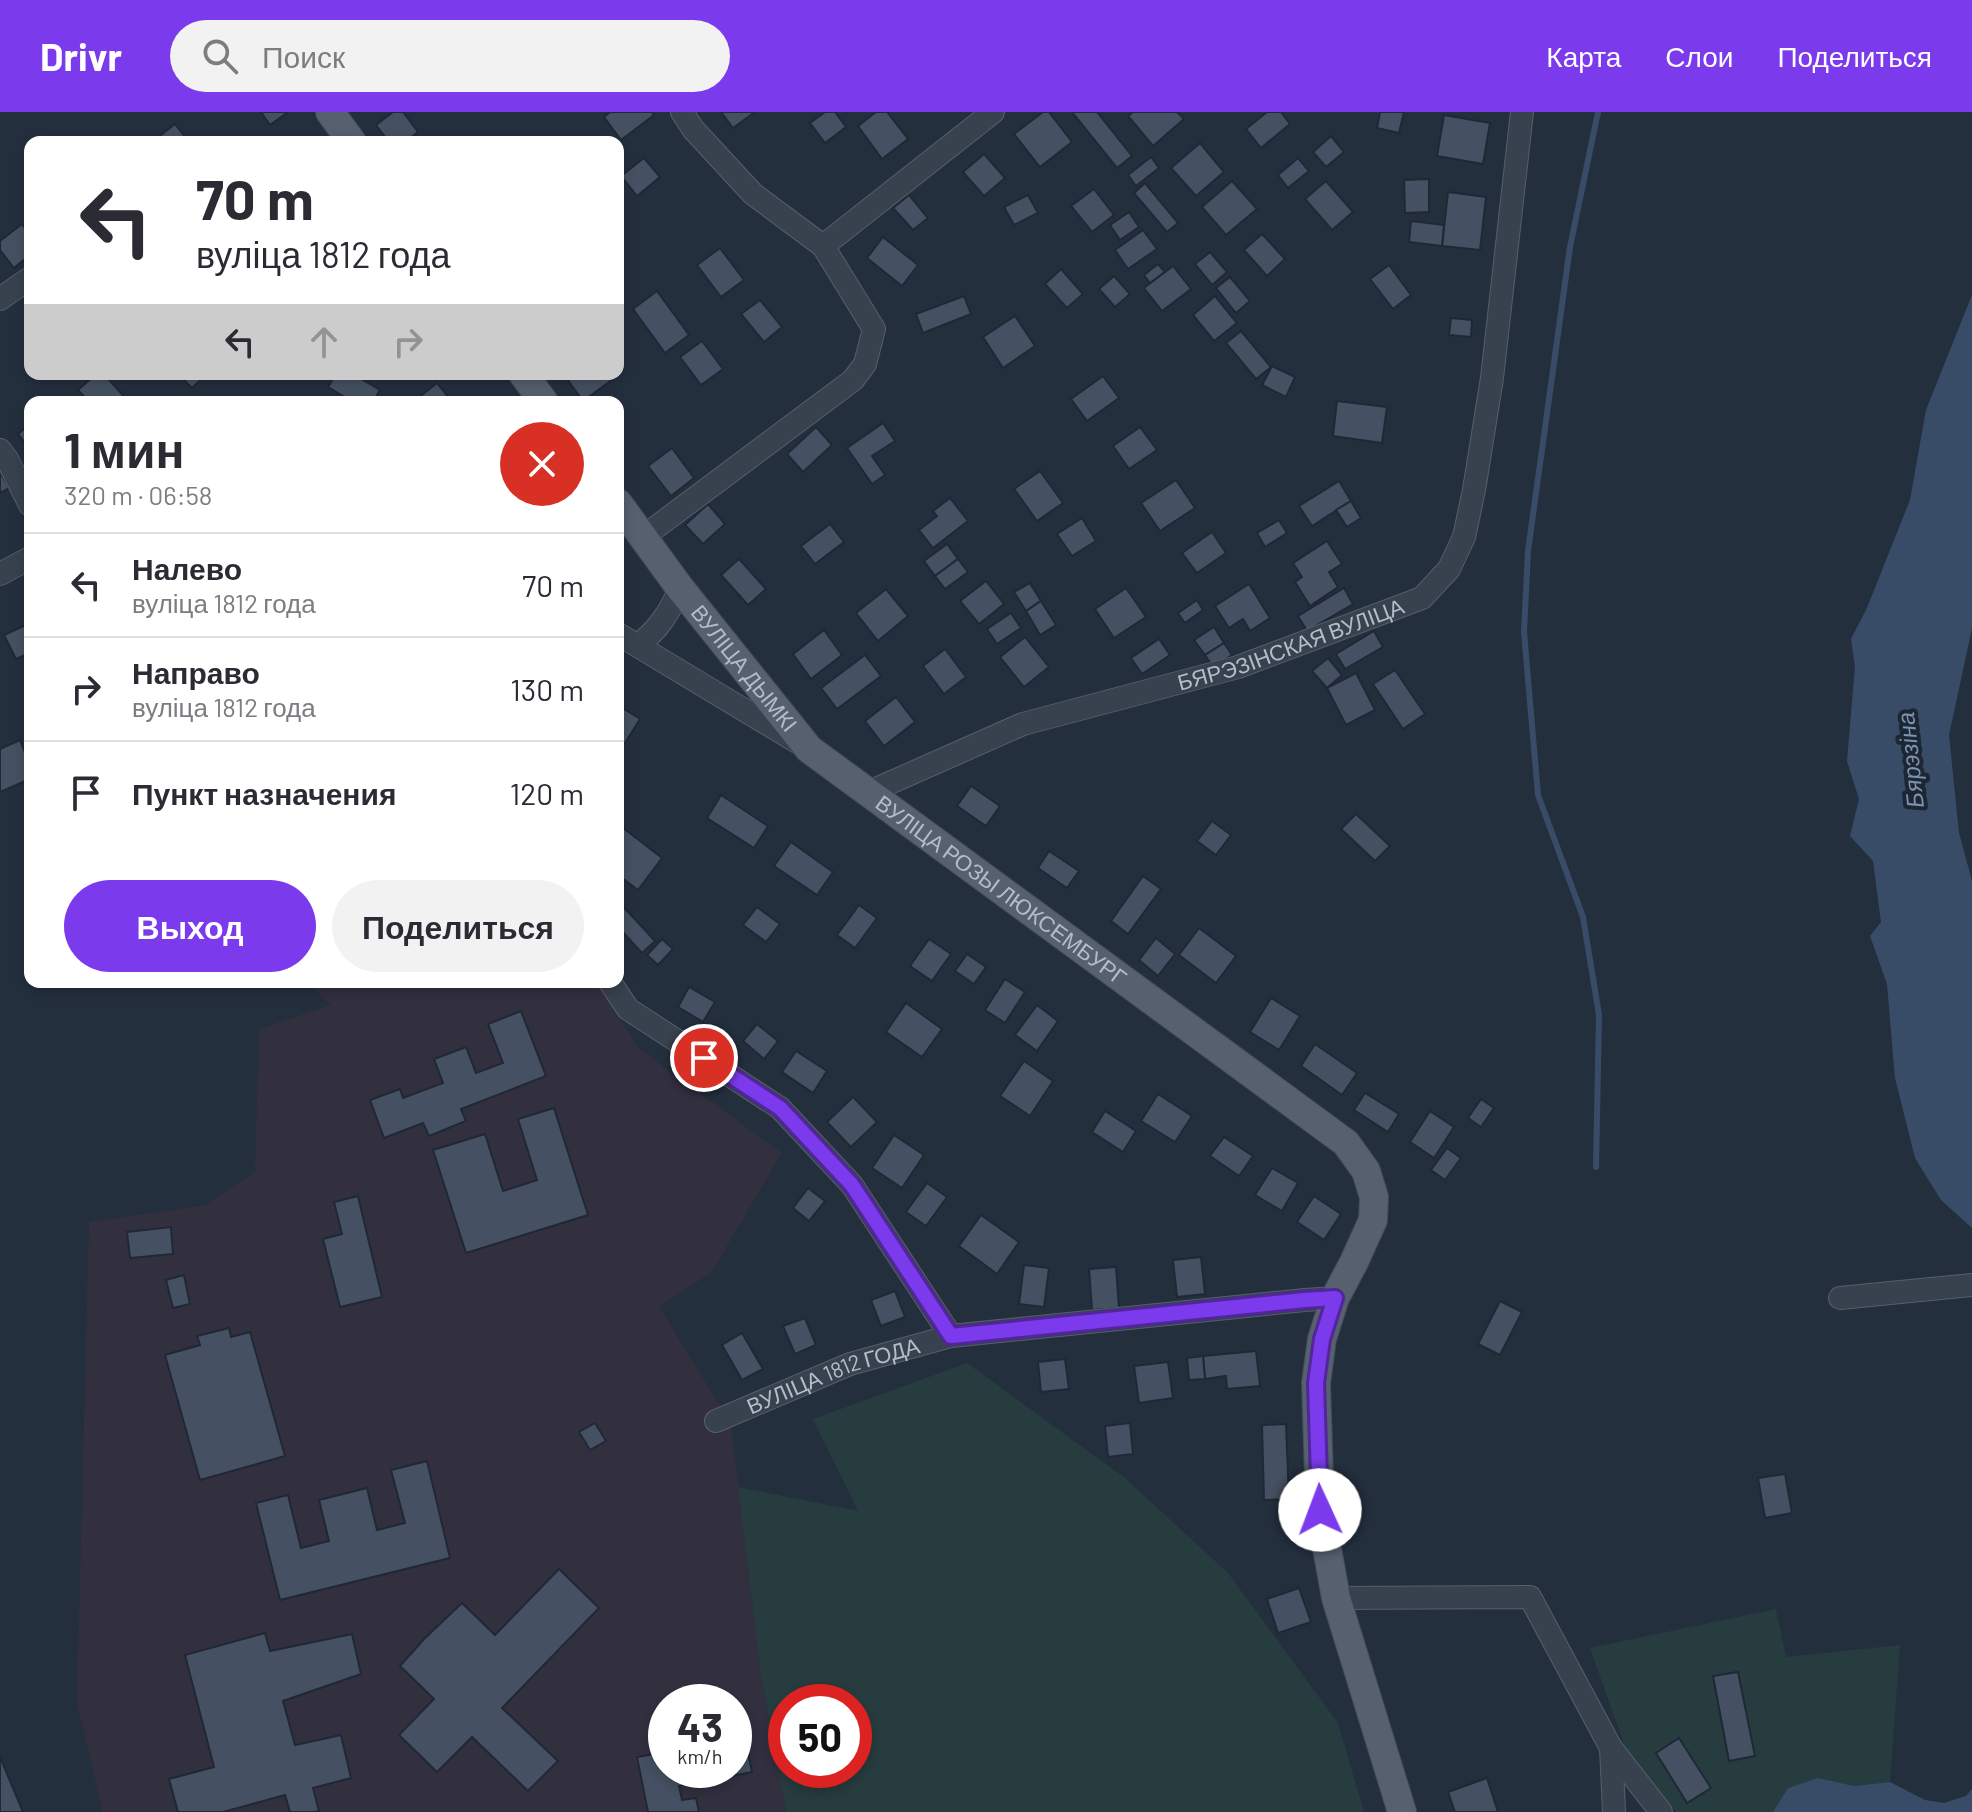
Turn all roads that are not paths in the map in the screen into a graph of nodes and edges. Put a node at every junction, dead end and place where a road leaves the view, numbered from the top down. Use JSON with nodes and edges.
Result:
{"nodes":[{"id":1,"x":330,"y":112,"type":"edge"},
{"id":2,"x":682,"y":112,"type":"edge"},
{"id":3,"x":993,"y":112,"type":"edge"},
{"id":4,"x":1522,"y":112,"type":"edge"},
{"id":5,"x":348,"y":136,"type":"edge"},
{"id":6,"x":823,"y":246,"type":"junction"},
{"id":7,"x":24,"y":282,"type":"edge"},
{"id":8,"x":0,"y":299,"type":"edge"},
{"id":9,"x":0,"y":450,"type":"edge"},
{"id":10,"x":24,"y":493,"type":"edge"},
{"id":11,"x":624,"y":511,"type":"edge"},
{"id":12,"x":643,"y":537,"type":"junction"},
{"id":13,"x":24,"y":561,"type":"edge"},
{"id":14,"x":0,"y":574,"type":"edge"},
{"id":15,"x":680,"y":588,"type":"junction"},
{"id":16,"x":628,"y":640,"type":"edge"},
{"id":17,"x":809,"y":749,"type":"junction"},
{"id":18,"x":867,"y":793,"type":"junction"},
{"id":19,"x":614,"y":988,"type":"edge"},
{"id":20,"x":1972,"y":1285,"type":"edge"},
{"id":21,"x":1335,"y":1298,"type":"junction"},
{"id":22,"x":1840,"y":1298,"type":"dead end"},
{"id":23,"x":951,"y":1336,"type":"junction"},
{"id":24,"x":716,"y":1421,"type":"dead end"},
{"id":25,"x":1336,"y":1598,"type":"junction"},
{"id":26,"x":1611,"y":1748,"type":"junction"},
{"id":27,"x":1402,"y":1812,"type":"edge"},
{"id":28,"x":1614,"y":1812,"type":"edge"},
{"id":29,"x":1661,"y":1812,"type":"edge"}],
"edges":[{"from":1,"to":5,"type":"main road"},
{"from":2,"to":6,"type":"street"},
{"from":3,"to":6,"type":"street"},
{"from":4,"to":18,"type":"street","name":"БЯРЭЗІНСКАЯ ВУЛІЦА"},
{"from":6,"to":12,"type":"street"},
{"from":7,"to":8,"type":"street"},
{"from":9,"to":10,"type":"street"},
{"from":11,"to":12,"type":"main road","name":"ВУЛІЦА ДЫМКІ"},
{"from":12,"to":15,"type":"main road","name":"ВУЛІЦА ДЫМКІ"},
{"from":13,"to":14,"type":"street"},
{"from":15,"to":16,"type":"street","name":"ВУЛІЦА ДЫМКІ"},
{"from":15,"to":17,"type":"main road","name":"ВУЛІЦА ДЫМКІ"},
{"from":16,"to":17,"type":"street","name":"ВУЛІЦА РОЗЫ ЛЮКСЕМБУРГ"},
{"from":17,"to":18,"type":"main road","name":"ВУЛІЦА РОЗЫ ЛЮКСЕМБУРГ"},
{"from":18,"to":21,"type":"main road","name":"ВУЛІЦА РОЗЫ ЛЮКСЕМБУРГ"},
{"from":19,"to":23,"type":"street","name":"ВУЛІЦА 1812 ГОДА"},
{"from":20,"to":22,"type":"street"},
{"from":21,"to":23,"type":"street","name":"ВУЛІЦА 1812 ГОДА"},
{"from":21,"to":25,"type":"main road"},
{"from":23,"to":24,"type":"street","name":"ВУЛІЦА 1812 ГОДА"},
{"from":25,"to":26,"type":"street"},
{"from":25,"to":27,"type":"main road"},
{"from":26,"to":28,"type":"street"},
{"from":26,"to":29,"type":"street"}]}
